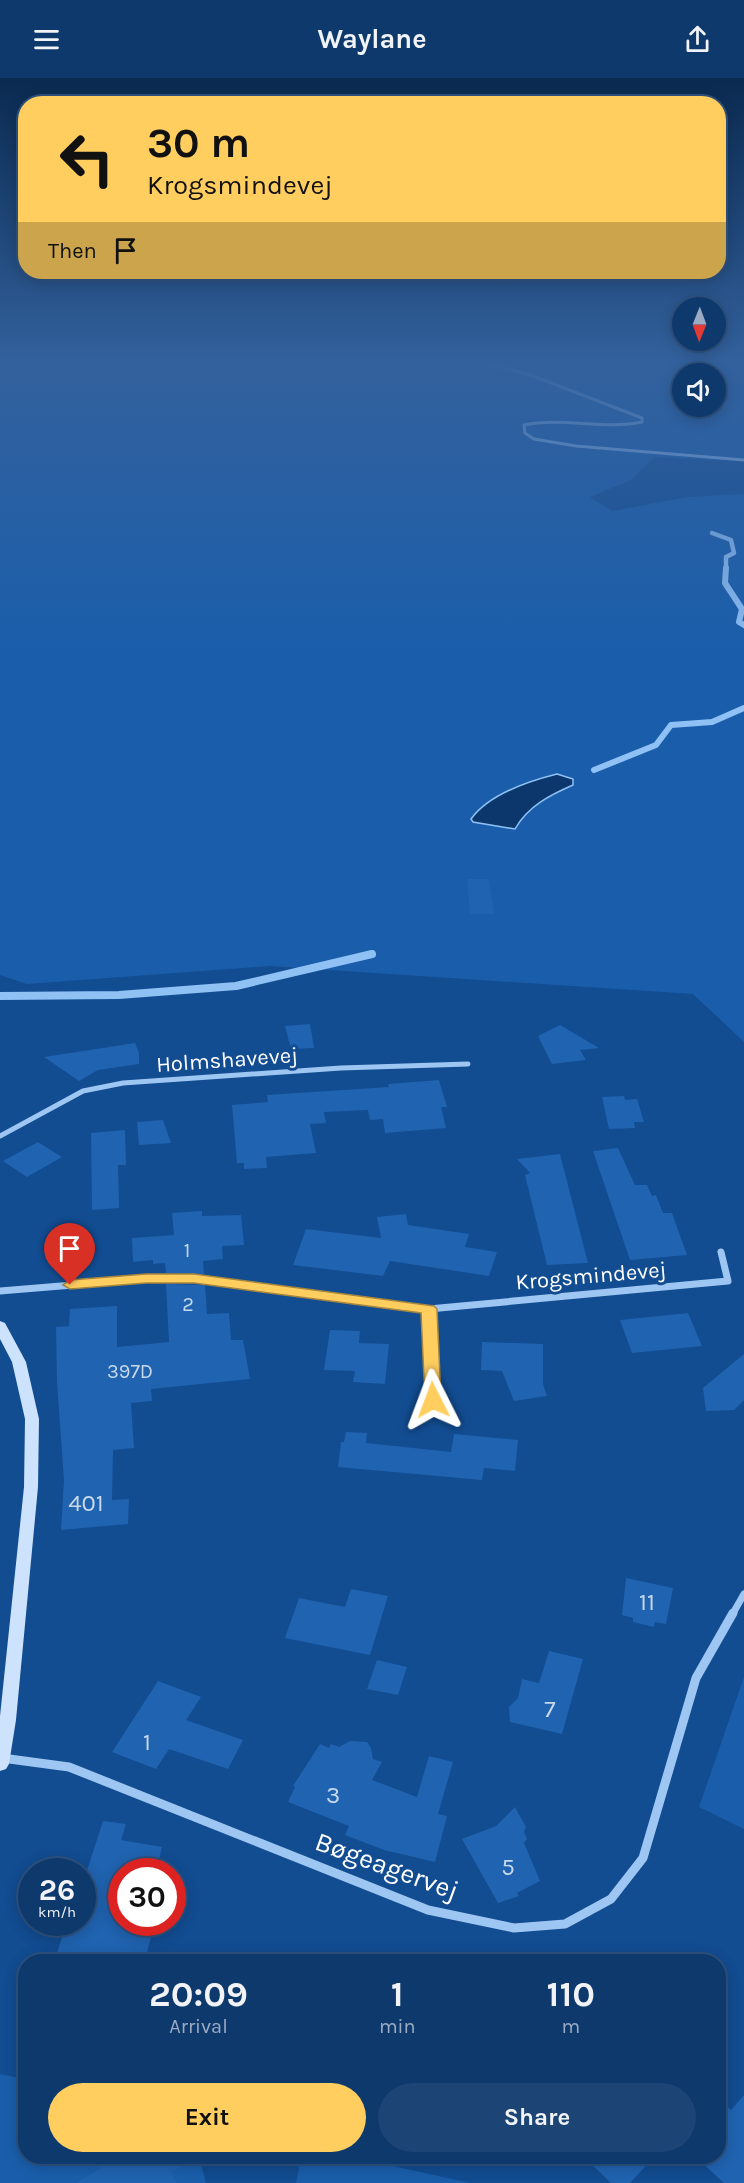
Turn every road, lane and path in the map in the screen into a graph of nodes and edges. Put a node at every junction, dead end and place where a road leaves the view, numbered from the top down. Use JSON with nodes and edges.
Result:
{"nodes":[{"id":1,"x":468,"y":1064,"type":"dead end"},
{"id":2,"x":0,"y":1136,"type":"edge"},
{"id":3,"x":721,"y":1252,"type":"dead end"},
{"id":4,"x":0,"y":1291,"type":"edge"},
{"id":5,"x":429,"y":1309,"type":"junction"},
{"id":6,"x":0,"y":1326,"type":"edge"},
{"id":7,"x":433,"y":1400,"type":"dead end"},
{"id":8,"x":744,"y":1594,"type":"edge"},
{"id":9,"x":4,"y":1719,"type":"edge"},
{"id":10,"x":1,"y":1761,"type":"edge"}],
"edges":[{"from":1,"to":2,"type":"street","name":"Holmshavevej"},
{"from":3,"to":5,"type":"street","name":"Krogsmindevej"},
{"from":4,"to":5,"type":"street","name":"Krogsmindevej"},
{"from":5,"to":7,"type":"street"},
{"from":6,"to":9,"type":"street"},
{"from":8,"to":10,"type":"street","name":"Bøgeagervej"},
{"from":9,"to":10,"type":"street"}]}
